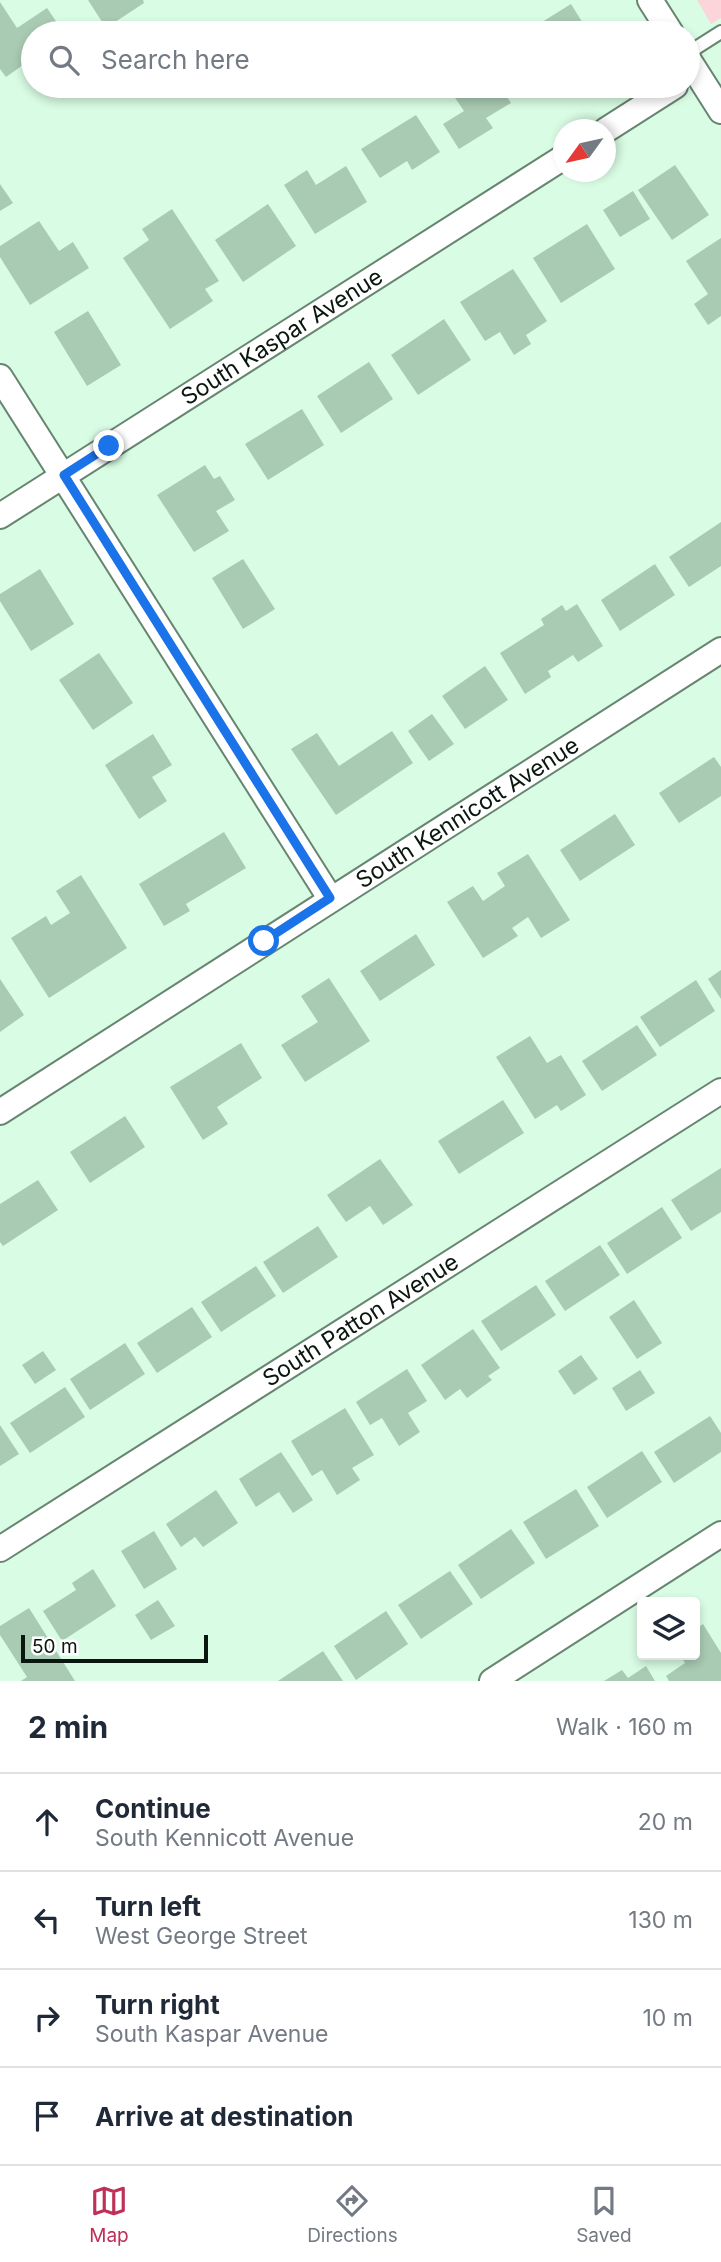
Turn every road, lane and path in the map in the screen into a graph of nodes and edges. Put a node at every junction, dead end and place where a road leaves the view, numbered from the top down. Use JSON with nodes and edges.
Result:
{"nodes":[{"id":1,"x":650,"y":0,"type":"edge"},
{"id":2,"x":663,"y":21,"type":"edge"},
{"id":3,"x":721,"y":32,"type":"edge"},
{"id":4,"x":700,"y":55,"type":"edge"},
{"id":5,"x":700,"y":81,"type":"edge"},
{"id":6,"x":656,"y":98,"type":"edge"},
{"id":7,"x":721,"y":111,"type":"edge"},
{"id":8,"x":616,"y":124,"type":"edge"},
{"id":9,"x":553,"y":164,"type":"edge"},
{"id":10,"x":0,"y":377,"type":"edge"},
{"id":11,"x":64,"y":475,"type":"junction"},
{"id":12,"x":0,"y":516,"type":"edge"},
{"id":13,"x":721,"y":650,"type":"edge"},
{"id":14,"x":330,"y":898,"type":"junction"},
{"id":15,"x":721,"y":1091,"type":"edge"},
{"id":16,"x":0,"y":1112,"type":"edge"},
{"id":17,"x":721,"y":1534,"type":"edge"},
{"id":18,"x":0,"y":1549,"type":"edge"},
{"id":19,"x":492,"y":1681,"type":"edge"}],
"edges":[{"from":1,"to":2,"type":"street"},
{"from":3,"to":4,"type":"lane"},
{"from":5,"to":7,"type":"street"},
{"from":6,"to":8,"type":"street"},
{"from":9,"to":11,"type":"street","name":"South Kaspar Avenue"},
{"from":10,"to":11,"type":"street"},
{"from":11,"to":12,"type":"street","name":"South Kaspar Avenue"},
{"from":11,"to":14,"type":"street"},
{"from":13,"to":14,"type":"street","name":"South Kennicott Avenue"},
{"from":14,"to":16,"type":"street","name":"South Kennicott Avenue"},
{"from":15,"to":18,"type":"street","name":"South Patton Avenue"},
{"from":17,"to":19,"type":"street"}]}
